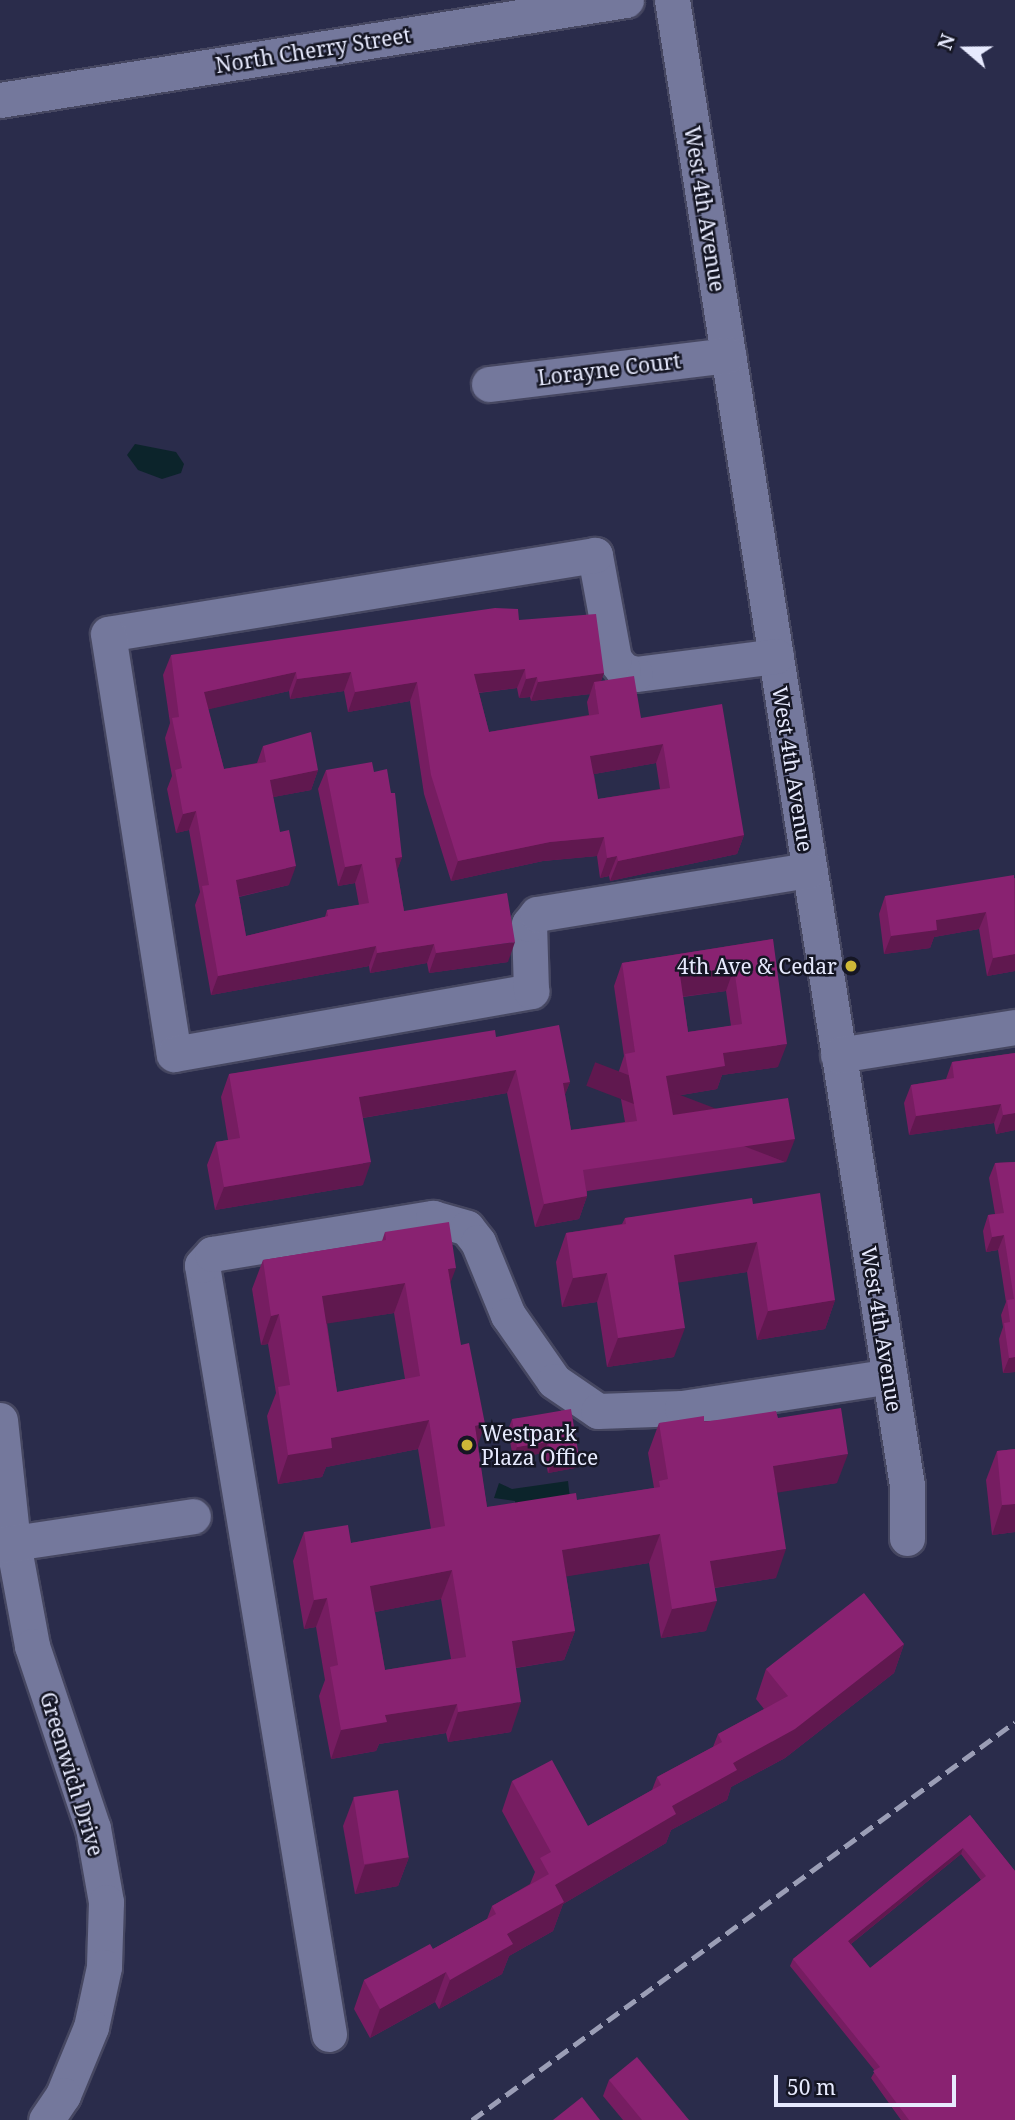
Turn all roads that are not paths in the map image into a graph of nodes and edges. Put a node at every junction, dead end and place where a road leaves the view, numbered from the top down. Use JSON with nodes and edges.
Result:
{"nodes":[{"id":1,"x":626,"y":0,"type":"edge"},
{"id":2,"x":672,"y":0,"type":"edge"},
{"id":3,"x":0,"y":100,"type":"edge"},
{"id":4,"x":728,"y":355,"type":"junction"},
{"id":5,"x":489,"y":384,"type":"dead end"},
{"id":6,"x":776,"y":656,"type":"junction"},
{"id":7,"x":809,"y":870,"type":"junction"},
{"id":8,"x":1015,"y":1027,"type":"edge"},
{"id":9,"x":838,"y":1055,"type":"junction"},
{"id":10,"x":890,"y":1376,"type":"junction"},
{"id":11,"x":0,"y":1420,"type":"edge"},
{"id":12,"x":192,"y":1516,"type":"dead end"},
{"id":13,"x":907,"y":1538,"type":"dead end"},
{"id":14,"x":7,"y":1544,"type":"edge"},
{"id":15,"x":329,"y":2034,"type":"dead end"},
{"id":16,"x":46,"y":2120,"type":"edge"}],
"edges":[{"from":1,"to":3,"type":"street","name":"North Cherry Street"},
{"from":2,"to":4,"type":"street","name":"West 4th Avenue"},
{"from":4,"to":5,"type":"street","name":"Lorayne Court"},
{"from":4,"to":6,"type":"street","name":"West 4th Avenue"},
{"from":6,"to":7,"type":"street","name":"West 4th Avenue"},
{"from":6,"to":7,"type":"street"},
{"from":7,"to":9,"type":"street","name":"West 4th Avenue"},
{"from":8,"to":9,"type":"street"},
{"from":9,"to":10,"type":"street","name":"West 4th Avenue"},
{"from":10,"to":13,"type":"street","name":"West 4th Avenue"},
{"from":10,"to":15,"type":"street"},
{"from":11,"to":14,"type":"street","name":"Greenwich Drive"},
{"from":12,"to":14,"type":"street"},
{"from":14,"to":16,"type":"street","name":"Greenwich Drive"}]}
